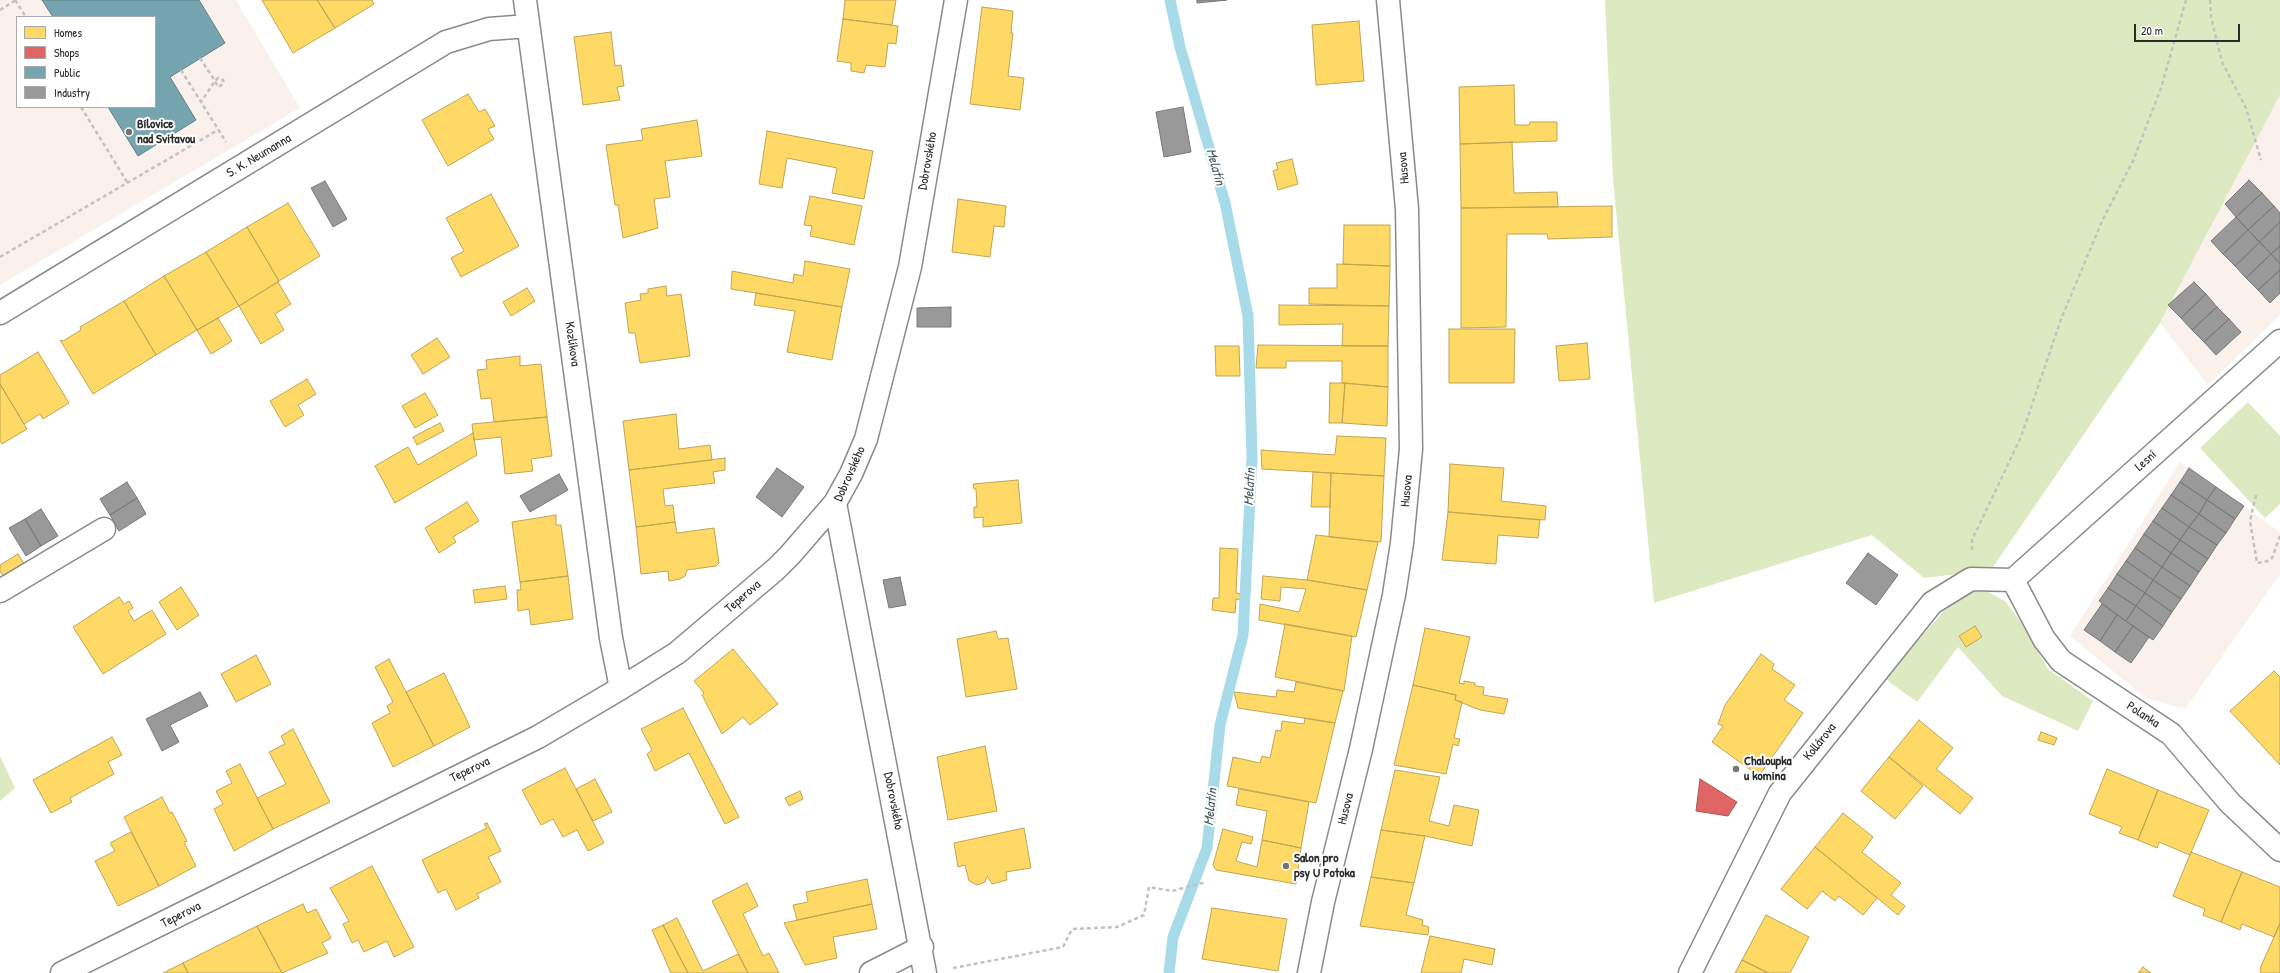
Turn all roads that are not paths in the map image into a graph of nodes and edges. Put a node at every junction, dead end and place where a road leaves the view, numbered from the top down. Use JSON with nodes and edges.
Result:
{"nodes":[{"id":1,"x":525,"y":0,"type":"edge"},
{"id":2,"x":956,"y":0,"type":"edge"},
{"id":3,"x":1388,"y":0,"type":"edge"},
{"id":4,"x":528,"y":26,"type":"junction"},
{"id":5,"x":0,"y":313,"type":"edge"},
{"id":6,"x":2280,"y":341,"type":"edge"},
{"id":7,"x":835,"y":503,"type":"junction"},
{"id":8,"x":104,"y":529,"type":"dead end"},
{"id":9,"x":2012,"y":580,"type":"junction"},
{"id":10,"x":0,"y":591,"type":"edge"},
{"id":11,"x":621,"y":688,"type":"junction"},
{"id":12,"x":2280,"y":850,"type":"edge"},
{"id":13,"x":922,"y":948,"type":"junction"},
{"id":14,"x":62,"y":973,"type":"edge"},
{"id":15,"x":871,"y":973,"type":"edge"},
{"id":16,"x":925,"y":973,"type":"edge"},
{"id":17,"x":1309,"y":973,"type":"edge"},
{"id":18,"x":1690,"y":973,"type":"edge"}],
"edges":[{"from":1,"to":4,"type":"street","name":"Kozlíkova"},
{"from":2,"to":7,"type":"street","name":"Dobrovského"},
{"from":3,"to":17,"type":"street","name":"Husova"},
{"from":4,"to":5,"type":"street","name":"S. K. Neumanna"},
{"from":4,"to":11,"type":"street","name":"Kozlíkova"},
{"from":6,"to":9,"type":"street","name":"Lesní"},
{"from":7,"to":11,"type":"street","name":"Teperova"},
{"from":7,"to":13,"type":"street","name":"Dobrovského"},
{"from":8,"to":10,"type":"street"},
{"from":9,"to":12,"type":"street","name":"Polanka"},
{"from":9,"to":18,"type":"street","name":"Kollárova"},
{"from":11,"to":14,"type":"street","name":"Teperova"},
{"from":13,"to":15,"type":"street"},
{"from":13,"to":16,"type":"street","name":"Dobrovského"}]}
